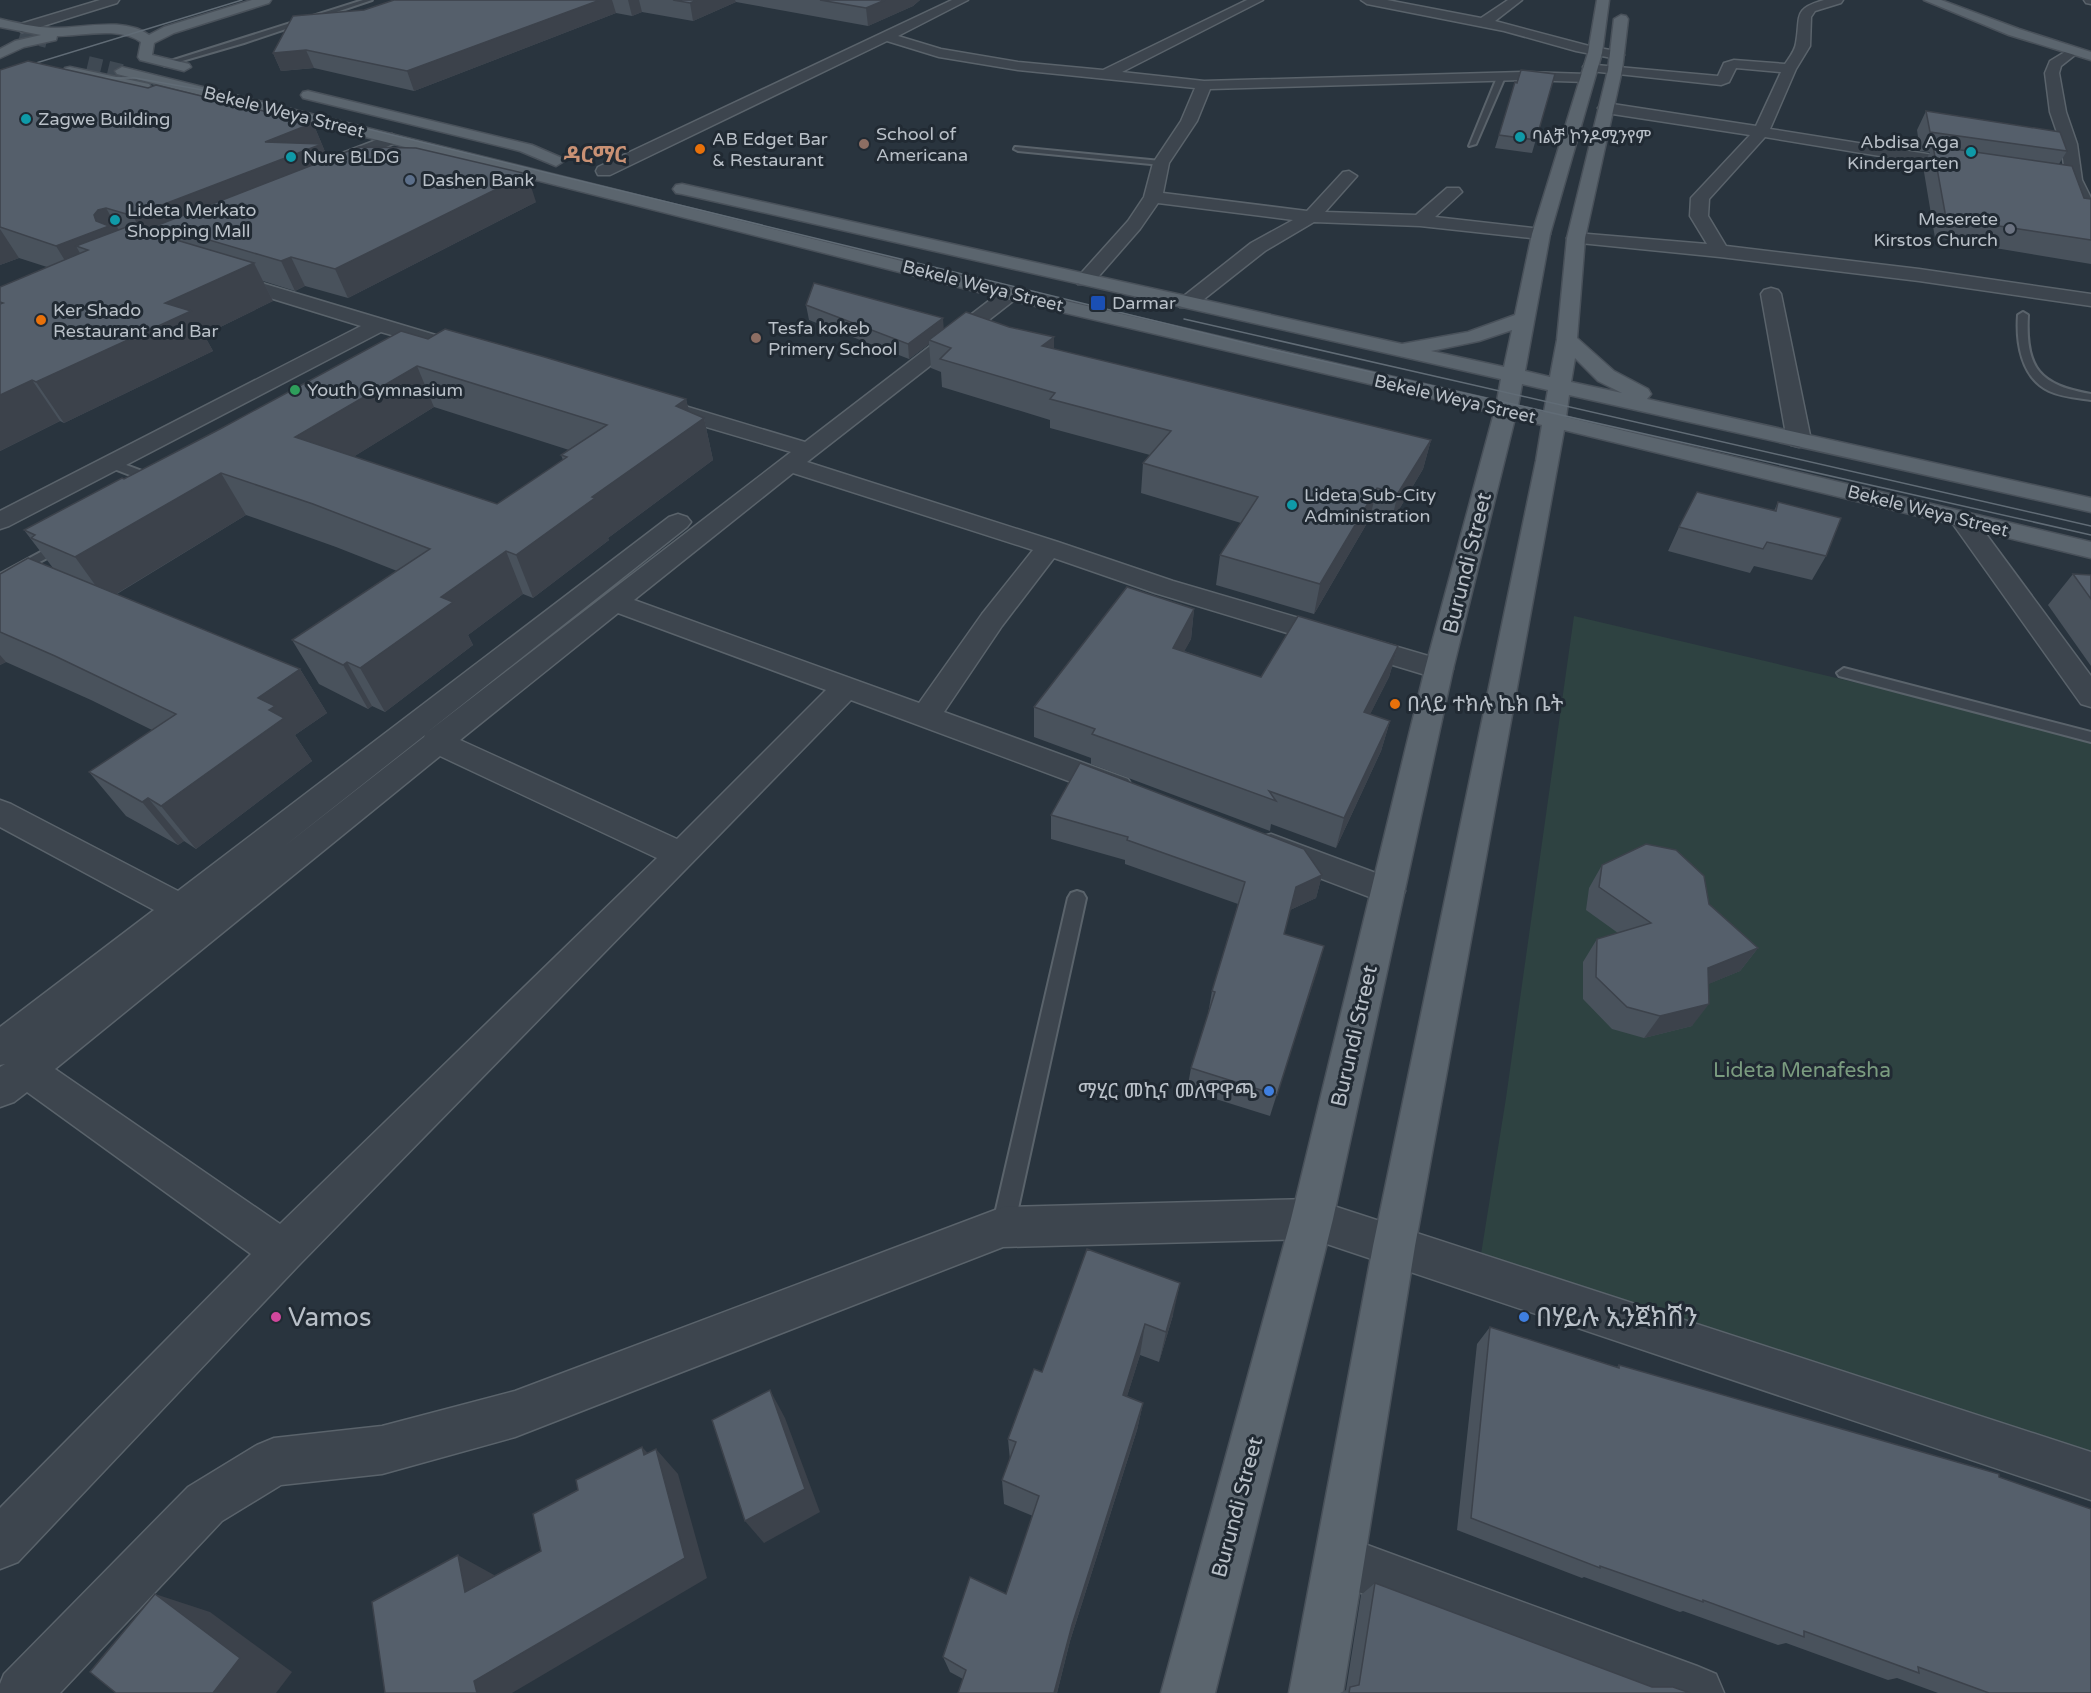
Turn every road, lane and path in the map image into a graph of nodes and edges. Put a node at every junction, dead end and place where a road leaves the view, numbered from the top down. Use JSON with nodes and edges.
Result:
{"nodes":[{"id":1,"x":113,"y":0,"type":"edge"},
{"id":2,"x":221,"y":0,"type":"edge"},
{"id":3,"x":265,"y":0,"type":"edge"},
{"id":4,"x":369,"y":0,"type":"edge"},
{"id":5,"x":962,"y":0,"type":"edge"},
{"id":6,"x":1257,"y":0,"type":"edge"},
{"id":7,"x":1367,"y":0,"type":"edge"},
{"id":8,"x":1516,"y":0,"type":"edge"},
{"id":9,"x":1603,"y":0,"type":"edge"},
{"id":10,"x":1623,"y":0,"type":"edge"},
{"id":11,"x":1837,"y":0,"type":"edge"},
{"id":12,"x":1930,"y":0,"type":"edge"},
{"id":13,"x":1952,"y":0,"type":"edge"},
{"id":14,"x":191,"y":9,"type":"dead end"},
{"id":15,"x":144,"y":22,"type":"dead end"},
{"id":16,"x":1484,"y":22,"type":"junction"},
{"id":17,"x":0,"y":23,"type":"edge"},
{"id":18,"x":0,"y":29,"type":"edge"},
{"id":19,"x":88,"y":31,"type":"junction"},
{"id":20,"x":105,"y":31,"type":"junction"},
{"id":21,"x":886,"y":36,"type":"junction"},
{"id":22,"x":22,"y":37,"type":"junction"},
{"id":23,"x":2082,"y":47,"type":"edge"},
{"id":24,"x":0,"y":54,"type":"edge"},
{"id":25,"x":136,"y":56,"type":"junction"},
{"id":26,"x":2091,"y":56,"type":"edge"},
{"id":27,"x":64,"y":62,"type":"junction"},
{"id":28,"x":88,"y":63,"type":"tunnel mouth"},
{"id":29,"x":1616,"y":63,"type":"junction"},
{"id":30,"x":165,"y":64,"type":"junction"},
{"id":31,"x":1591,"y":66,"type":"junction"},
{"id":32,"x":1789,"y":69,"type":"junction"},
{"id":33,"x":196,"y":70,"type":"dead end"},
{"id":34,"x":1105,"y":75,"type":"junction"},
{"id":35,"x":1501,"y":76,"type":"junction"},
{"id":36,"x":1204,"y":85,"type":"junction"},
{"id":37,"x":297,"y":92,"type":"dead end"},
{"id":38,"x":1606,"y":108,"type":"junction"},
{"id":39,"x":1761,"y":132,"type":"junction"},
{"id":40,"x":372,"y":134,"type":"junction"},
{"id":41,"x":392,"y":139,"type":"junction"},
{"id":42,"x":1472,"y":144,"type":"dead end"},
{"id":43,"x":417,"y":146,"type":"junction"},
{"id":44,"x":1018,"y":149,"type":"dead end"},
{"id":45,"x":556,"y":161,"type":"junction"},
{"id":46,"x":1161,"y":163,"type":"junction"},
{"id":47,"x":1987,"y":168,"type":"edge"},
{"id":48,"x":317,"y":169,"type":"edge"},
{"id":49,"x":604,"y":171,"type":"junction"},
{"id":50,"x":1349,"y":176,"type":"dead end"},
{"id":51,"x":2052,"y":177,"type":"edge"},
{"id":52,"x":632,"y":178,"type":"dead end"},
{"id":53,"x":333,"y":180,"type":"edge"},
{"id":54,"x":2074,"y":180,"type":"junction"},
{"id":55,"x":666,"y":186,"type":"dead end"},
{"id":56,"x":1453,"y":192,"type":"dead end"},
{"id":57,"x":1153,"y":197,"type":"junction"},
{"id":58,"x":2089,"y":207,"type":"edge"},
{"id":59,"x":1311,"y":218,"type":"junction"},
{"id":60,"x":1420,"y":221,"type":"junction"},
{"id":61,"x":1541,"y":234,"type":"junction"},
{"id":62,"x":1576,"y":238,"type":"junction"},
{"id":63,"x":1720,"y":251,"type":"junction"},
{"id":64,"x":208,"y":273,"type":"edge"},
{"id":65,"x":1085,"y":280,"type":"junction"},
{"id":66,"x":997,"y":291,"type":"junction"},
{"id":67,"x":1772,"y":294,"type":"dead end"},
{"id":68,"x":2091,"y":300,"type":"edge"},
{"id":69,"x":1187,"y":303,"type":"junction"},
{"id":70,"x":2023,"y":315,"type":"dead end"},
{"id":71,"x":1524,"y":319,"type":"junction"},
{"id":72,"x":379,"y":325,"type":"junction"},
{"id":73,"x":1568,"y":340,"type":"junction"},
{"id":74,"x":1398,"y":351,"type":"junction"},
{"id":75,"x":491,"y":357,"type":"edge"},
{"id":76,"x":1509,"y":394,"type":"junction"},
{"id":77,"x":2091,"y":397,"type":"edge"},
{"id":78,"x":637,"y":400,"type":"edge"},
{"id":79,"x":1557,"y":404,"type":"junction"},
{"id":80,"x":1678,"y":413,"type":"junction"},
{"id":81,"x":1799,"y":440,"type":"junction"},
{"id":82,"x":793,"y":452,"type":"junction"},
{"id":83,"x":113,"y":464,"type":"junction"},
{"id":84,"x":157,"y":491,"type":"edge"},
{"id":85,"x":2091,"y":505,"type":"edge"},
{"id":86,"x":1963,"y":520,"type":"junction"},
{"id":87,"x":0,"y":521,"type":"edge"},
{"id":88,"x":73,"y":538,"type":"edge"},
{"id":89,"x":1049,"y":547,"type":"junction"},
{"id":90,"x":2091,"y":550,"type":"edge"},
{"id":91,"x":0,"y":579,"type":"edge"},
{"id":92,"x":615,"y":602,"type":"junction"},
{"id":93,"x":1439,"y":669,"type":"junction"},
{"id":94,"x":1844,"y":673,"type":"dead end"},
{"id":95,"x":846,"y":687,"type":"junction"},
{"id":96,"x":2091,"y":697,"type":"edge"},
{"id":97,"x":926,"y":716,"type":"junction"},
{"id":98,"x":2091,"y":737,"type":"edge"},
{"id":99,"x":436,"y":742,"type":"junction"},
{"id":100,"x":1142,"y":797,"type":"edge"},
{"id":101,"x":0,"y":812,"type":"edge"},
{"id":102,"x":1242,"y":835,"type":"edge"},
{"id":103,"x":681,"y":855,"type":"junction"},
{"id":104,"x":1388,"y":891,"type":"junction"},
{"id":105,"x":1077,"y":898,"type":"dead end"},
{"id":106,"x":180,"y":908,"type":"junction"},
{"id":107,"x":212,"y":924,"type":"junction"},
{"id":108,"x":9,"y":1070,"type":"edge"},
{"id":109,"x":1312,"y":1219,"type":"junction"},
{"id":110,"x":1003,"y":1227,"type":"junction"},
{"id":111,"x":1394,"y":1246,"type":"junction"},
{"id":112,"x":283,"y":1251,"type":"junction"},
{"id":113,"x":2091,"y":1476,"type":"edge"},
{"id":114,"x":0,"y":1544,"type":"edge"},
{"id":115,"x":1340,"y":1560,"type":"junction"},
{"id":116,"x":23,"y":1693,"type":"edge"},
{"id":117,"x":1188,"y":1693,"type":"edge"},
{"id":118,"x":1316,"y":1693,"type":"edge"},
{"id":119,"x":1697,"y":1693,"type":"edge"}],
"edges":[{"from":1,"to":22,"type":"street"},
{"from":2,"to":14,"type":"main road"},
{"from":3,"to":25,"type":"main road"},
{"from":4,"to":30,"type":"lane"},
{"from":5,"to":21,"type":"street"},
{"from":6,"to":34,"type":"street"},
{"from":7,"to":16,"type":"street"},
{"from":8,"to":16,"type":"street"},
{"from":9,"to":31,"type":"main road","name":"Burundi Street"},
{"from":10,"to":29,"type":"main road"},
{"from":11,"to":32,"type":"street"},
{"from":12,"to":23,"type":"main road"},
{"from":13,"to":23,"type":"main road"},
{"from":15,"to":20,"type":"main road"},
{"from":16,"to":31,"type":"street"},
{"from":17,"to":22,"type":"main road"},
{"from":18,"to":22,"type":"main road"},
{"from":19,"to":20,"type":"main road"},
{"from":19,"to":22,"type":"main road"},
{"from":19,"to":24,"type":"main road"},
{"from":20,"to":25,"type":"main road"},
{"from":21,"to":34,"type":"street"},
{"from":21,"to":49,"type":"street"},
{"from":22,"to":27,"type":"main road"},
{"from":23,"to":26,"type":"main road"},
{"from":23,"to":54,"type":"street"},
{"from":25,"to":27,"type":"main road"},
{"from":25,"to":30,"type":"main road"},
{"from":25,"to":40,"type":"main road","name":"Bekele Weya Street"},
{"from":25,"to":45,"type":"main road","name":"Bekele Weya Street"},
{"from":27,"to":28,"type":"main road"},
{"from":27,"to":40,"type":"main road"},
{"from":29,"to":31,"type":"street"},
{"from":29,"to":32,"type":"street"},
{"from":29,"to":38,"type":"main road"},
{"from":30,"to":33,"type":"main road"},
{"from":31,"to":35,"type":"street"},
{"from":31,"to":61,"type":"main road","name":"Burundi Street"},
{"from":32,"to":39,"type":"street"},
{"from":34,"to":36,"type":"street"},
{"from":35,"to":36,"type":"street"},
{"from":35,"to":42,"type":"lane"},
{"from":36,"to":46,"type":"street"},
{"from":37,"to":45,"type":"main road"},
{"from":38,"to":39,"type":"street"},
{"from":38,"to":62,"type":"main road"},
{"from":39,"to":47,"type":"street"},
{"from":39,"to":63,"type":"street"},
{"from":40,"to":41,"type":"main road","name":"Bekele Weya Street"},
{"from":41,"to":43,"type":"main road","name":"Bekele Weya Street"},
{"from":41,"to":48,"type":"street"},
{"from":43,"to":53,"type":"street"},
{"from":43,"to":66,"type":"main road","name":"Bekele Weya Street"},
{"from":44,"to":46,"type":"lane"},
{"from":45,"to":49,"type":"main road","name":"Bekele Weya Street"},
{"from":46,"to":57,"type":"street"},
{"from":49,"to":52,"type":"main road","name":"Bekele Weya Street"},
{"from":50,"to":59,"type":"street"},
{"from":51,"to":54,"type":"street"},
{"from":54,"to":58,"type":"street"},
{"from":55,"to":65,"type":"main road","name":"Bekele Weya Street"},
{"from":56,"to":60,"type":"street"},
{"from":57,"to":59,"type":"street"},
{"from":57,"to":65,"type":"street"},
{"from":59,"to":60,"type":"street"},
{"from":59,"to":69,"type":"street"},
{"from":60,"to":61,"type":"street"},
{"from":61,"to":71,"type":"main road","name":"Burundi Street"},
{"from":62,"to":63,"type":"street"},
{"from":62,"to":73,"type":"main road"},
{"from":63,"to":68,"type":"street"},
{"from":64,"to":72,"type":"street"},
{"from":65,"to":69,"type":"main road","name":"Bekele Weya Street"},
{"from":66,"to":76,"type":"main road","name":"Bekele Weya Street"},
{"from":66,"to":82,"type":"street"},
{"from":67,"to":81,"type":"street"},
{"from":69,"to":74,"type":"main road","name":"Bekele Weya Street"},
{"from":70,"to":77,"type":"lane"},
{"from":71,"to":74,"type":"main road"},
{"from":71,"to":76,"type":"main road","name":"Burundi Street"},
{"from":72,"to":75,"type":"street"},
{"from":72,"to":83,"type":"street"},
{"from":73,"to":79,"type":"main road"},
{"from":73,"to":80,"type":"main road"},
{"from":74,"to":76,"type":"main road","name":"Bekele Weya Street"},
{"from":76,"to":79,"type":"main road","name":"Bekele Weya Street"},
{"from":76,"to":79,"type":"main road","name":"Bekele Weya Street"},
{"from":76,"to":93,"type":"main road","name":"Burundi Street"},
{"from":78,"to":82,"type":"street"},
{"from":79,"to":80,"type":"main road","name":"Bekele Weya Street"},
{"from":79,"to":86,"type":"main road","name":"Bekele Weya Street"},
{"from":79,"to":111,"type":"main road"},
{"from":80,"to":81,"type":"main road","name":"Bekele Weya Street"},
{"from":81,"to":85,"type":"main road","name":"Bekele Weya Street"},
{"from":82,"to":89,"type":"street"},
{"from":82,"to":92,"type":"street"},
{"from":82,"to":106,"type":"street"},
{"from":83,"to":84,"type":"lane"},
{"from":83,"to":87,"type":"street"},
{"from":86,"to":90,"type":"main road","name":"Bekele Weya Street"},
{"from":86,"to":96,"type":"street"},
{"from":88,"to":91,"type":"lane"},
{"from":89,"to":93,"type":"street"},
{"from":89,"to":97,"type":"street"},
{"from":92,"to":95,"type":"street"},
{"from":92,"to":99,"type":"street"},
{"from":93,"to":104,"type":"main road","name":"Burundi Street"},
{"from":94,"to":98,"type":"lane"},
{"from":95,"to":97,"type":"street"},
{"from":95,"to":103,"type":"street"},
{"from":97,"to":100,"type":"street"},
{"from":99,"to":103,"type":"street"},
{"from":99,"to":107,"type":"street"},
{"from":101,"to":106,"type":"street"},
{"from":102,"to":104,"type":"street"},
{"from":103,"to":112,"type":"street"},
{"from":104,"to":109,"type":"main road","name":"Burundi Street"},
{"from":105,"to":110,"type":"lane"},
{"from":106,"to":107,"type":"street"},
{"from":106,"to":108,"type":"street"},
{"from":107,"to":108,"type":"street"},
{"from":108,"to":112,"type":"street"},
{"from":109,"to":110,"type":"street"},
{"from":109,"to":111,"type":"street"},
{"from":109,"to":117,"type":"main road","name":"Burundi Street"},
{"from":110,"to":116,"type":"street"},
{"from":111,"to":113,"type":"street"},
{"from":111,"to":115,"type":"main road"},
{"from":112,"to":114,"type":"street"},
{"from":115,"to":118,"type":"main road"},
{"from":115,"to":119,"type":"street"}]}
